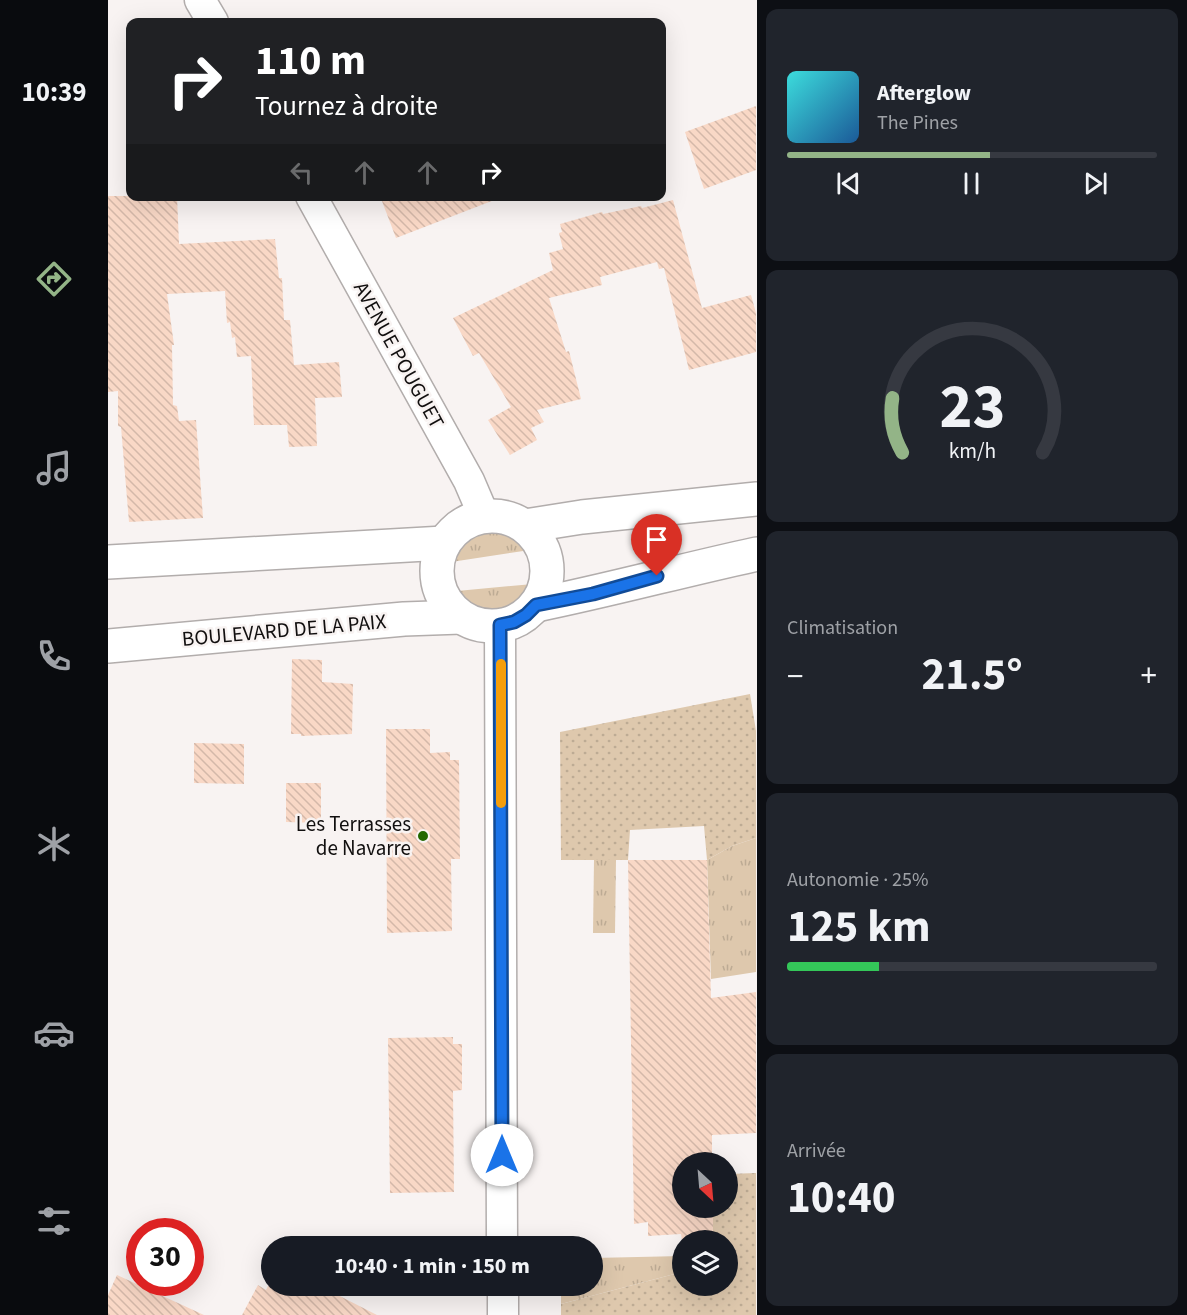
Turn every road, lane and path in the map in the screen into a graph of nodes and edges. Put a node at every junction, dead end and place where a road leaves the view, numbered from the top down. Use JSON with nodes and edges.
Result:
{"nodes":[{"id":1,"x":200,"y":0,"type":"edge"},
{"id":2,"x":211,"y":18,"type":"edge"},
{"id":3,"x":314,"y":201,"type":"edge"},
{"id":4,"x":756,"y":499,"type":"edge"},
{"id":5,"x":484,"y":516,"type":"junction"},
{"id":6,"x":525,"y":526,"type":"junction"},
{"id":7,"x":444,"y":543,"type":"junction"},
{"id":8,"x":756,"y":554,"type":"edge"},
{"id":9,"x":108,"y":562,"type":"edge"},
{"id":10,"x":536,"y":605,"type":"junction"},
{"id":11,"x":461,"y":617,"type":"junction"},
{"id":12,"x":500,"y":625,"type":"junction"},
{"id":13,"x":108,"y":646,"type":"edge"},
{"id":14,"x":502,"y":1236,"type":"edge"},
{"id":15,"x":503,"y":1296,"type":"edge"},
{"id":16,"x":503,"y":1315,"type":"edge"}],
"edges":[{"from":1,"to":2,"type":"street"},
{"from":3,"to":5,"type":"street","name":"AVENUE POUGUET"},
{"from":4,"to":6,"type":"main road"},
{"from":5,"to":6,"type":"main road"},
{"from":5,"to":7,"type":"main road"},
{"from":6,"to":10,"type":"main road"},
{"from":7,"to":9,"type":"main road"},
{"from":7,"to":11,"type":"main road"},
{"from":8,"to":10,"type":"main road"},
{"from":10,"to":12,"type":"main road"},
{"from":11,"to":12,"type":"main road"},
{"from":11,"to":13,"type":"main road","name":"BOULEVARD DE LA PAIX"},
{"from":12,"to":14,"type":"street"},
{"from":15,"to":16,"type":"street"}]}
